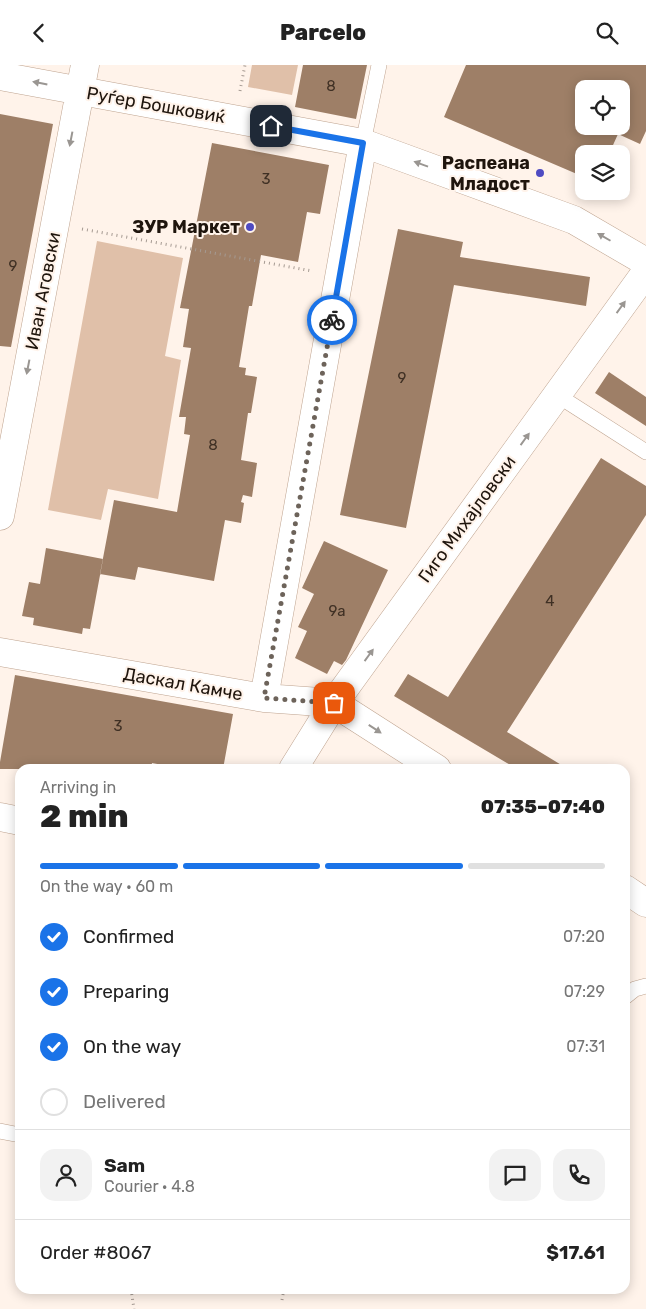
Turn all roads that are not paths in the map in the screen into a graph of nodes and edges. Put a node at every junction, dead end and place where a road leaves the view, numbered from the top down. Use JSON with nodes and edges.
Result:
{"nodes":[{"id":1,"x":379,"y":65,"type":"edge"},
{"id":2,"x":0,"y":76,"type":"edge"},
{"id":3,"x":82,"y":78,"type":"edge"},
{"id":4,"x":363,"y":143,"type":"junction"},
{"id":5,"x":646,"y":261,"type":"edge"},
{"id":6,"x":646,"y":272,"type":"edge"},
{"id":7,"x":557,"y":395,"type":"junction"},
{"id":8,"x":646,"y":452,"type":"edge"},
{"id":9,"x":0,"y":516,"type":"edge"},
{"id":10,"x":0,"y":652,"type":"edge"},
{"id":11,"x":264,"y":698,"type":"junction"},
{"id":12,"x":334,"y":703,"type":"junction"},
{"id":13,"x":296,"y":764,"type":"edge"},
{"id":14,"x":429,"y":764,"type":"edge"},
{"id":15,"x":0,"y":817,"type":"edge"},
{"id":16,"x":15,"y":820,"type":"edge"},
{"id":17,"x":630,"y":892,"type":"edge"},
{"id":18,"x":646,"y":903,"type":"edge"},
{"id":19,"x":646,"y":986,"type":"edge"},
{"id":20,"x":630,"y":993,"type":"edge"},
{"id":21,"x":0,"y":1131,"type":"edge"},
{"id":22,"x":15,"y":1134,"type":"edge"}],
"edges":[{"from":1,"to":4,"type":"lane"},
{"from":3,"to":2,"type":"street","name":"Руѓер Бошковиќ","one_way":true},
{"from":3,"to":4,"type":"street","name":"Руѓер Бошковиќ"},
{"from":3,"to":9,"type":"street","name":"Иван Аговски","one_way":true},
{"from":5,"to":4,"type":"street","name":"Руѓер Бошковиќ","one_way":true},
{"from":4,"to":11,"type":"street"},
{"from":7,"to":6,"type":"street","name":"Гиго Михајловски","one_way":true},
{"from":7,"to":8,"type":"lane"},
{"from":12,"to":7,"type":"street","name":"Гиго Михајловски","one_way":true},
{"from":10,"to":11,"type":"street","name":"Даскал Камче"},
{"from":11,"to":12,"type":"street","name":"Даскал Камче"},
{"from":12,"to":13,"type":"street","name":"Гиго Михајловски"},
{"from":12,"to":14,"type":"street","name":"Даскал Камче","one_way":true},
{"from":15,"to":16,"type":"street"},
{"from":17,"to":18,"type":"street"},
{"from":19,"to":20,"type":"lane"},
{"from":21,"to":22,"type":"lane"}]}
